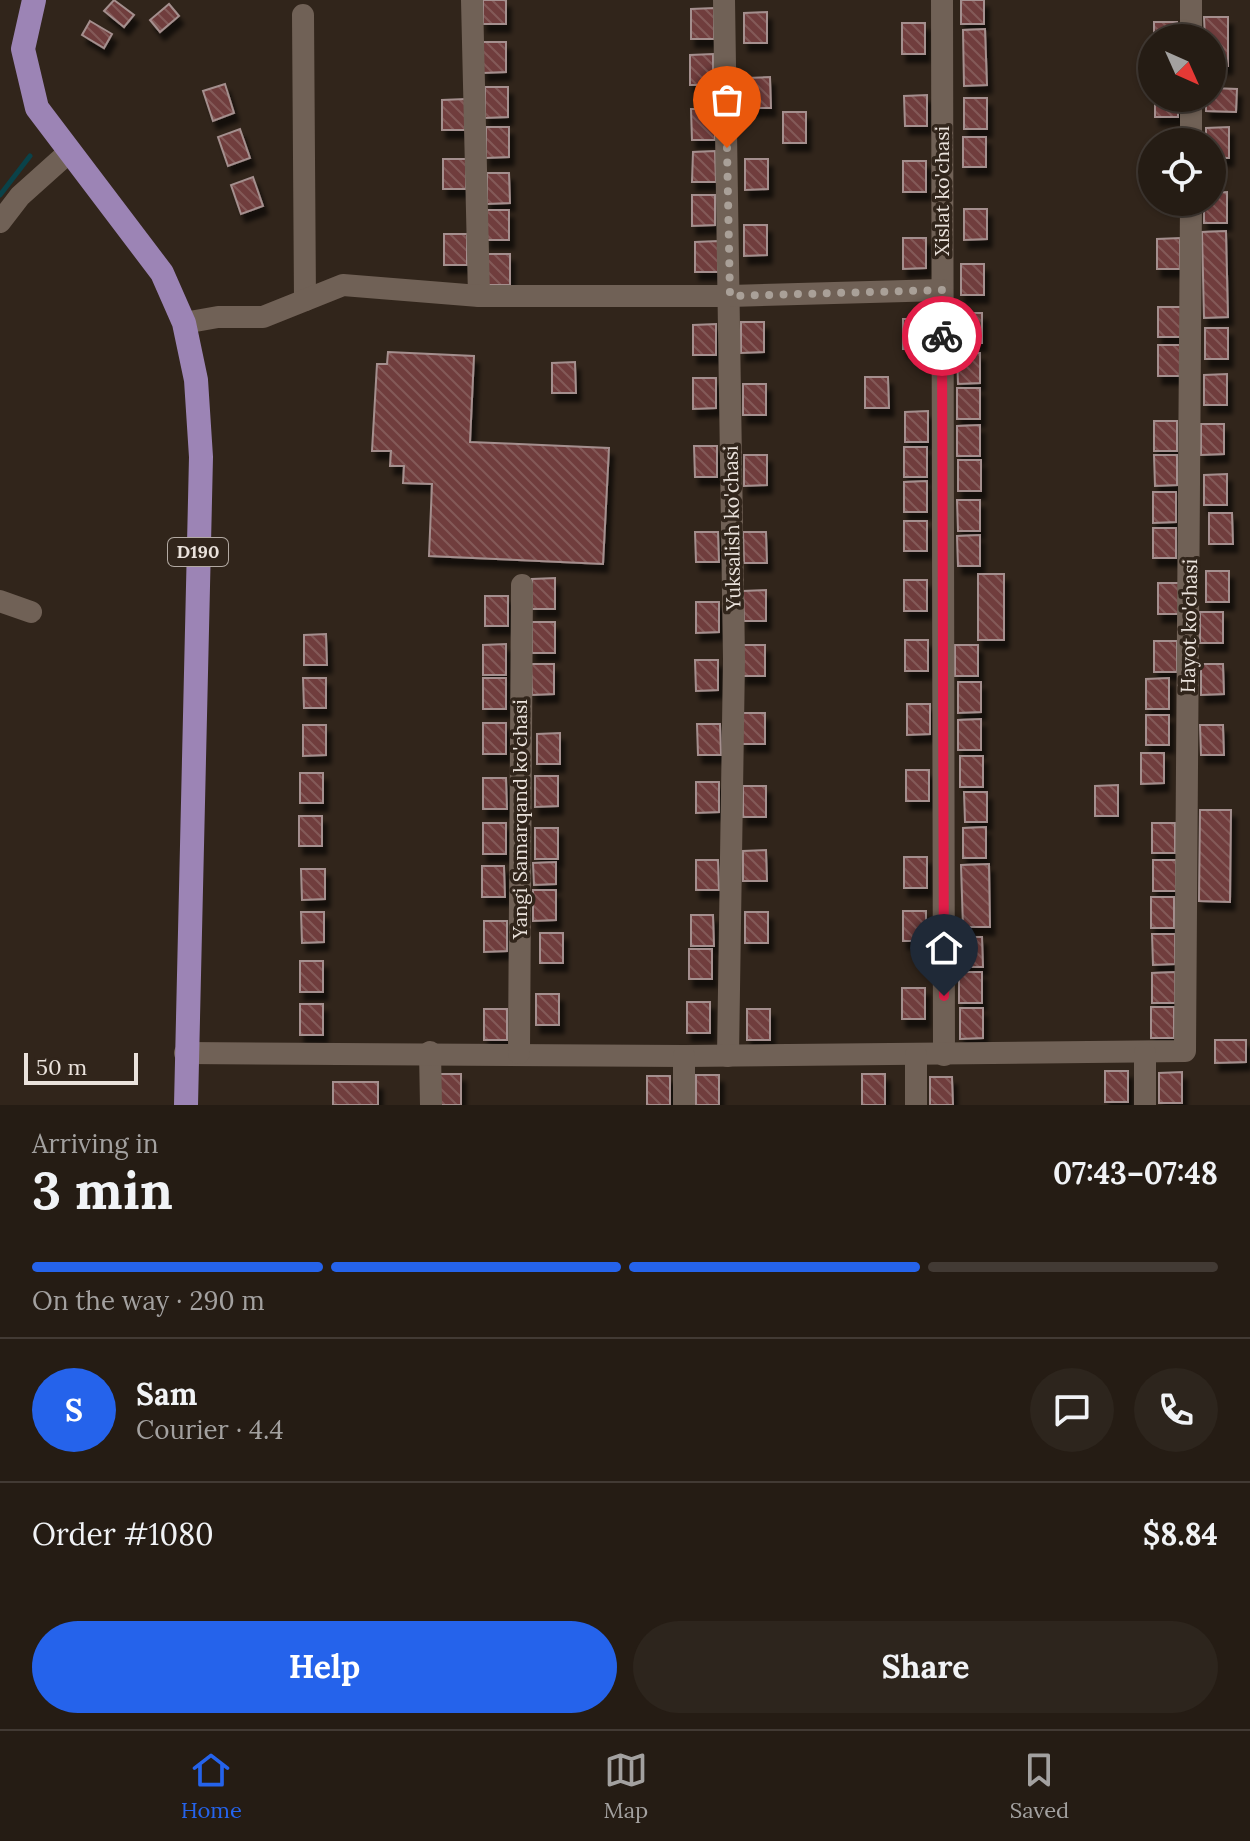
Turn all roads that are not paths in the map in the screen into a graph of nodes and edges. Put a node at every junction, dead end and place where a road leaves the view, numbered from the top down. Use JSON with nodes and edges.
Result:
{"nodes":[{"id":1,"x":34,"y":0,"type":"edge"},
{"id":2,"x":472,"y":0,"type":"edge"},
{"id":3,"x":724,"y":0,"type":"edge"},
{"id":4,"x":942,"y":0,"type":"edge"},
{"id":5,"x":1191,"y":0,"type":"edge"},
{"id":6,"x":303,"y":15,"type":"dead end"},
{"id":7,"x":1191,"y":24,"type":"edge"},
{"id":8,"x":68,"y":153,"type":"junction"},
{"id":9,"x":1191,"y":216,"type":"edge"},
{"id":10,"x":0,"y":222,"type":"edge"},
{"id":11,"x":942,"y":290,"type":"junction"},
{"id":12,"x":479,"y":296,"type":"junction"},
{"id":13,"x":730,"y":296,"type":"junction"},
{"id":14,"x":305,"y":300,"type":"junction"},
{"id":15,"x":184,"y":323,"type":"junction"},
{"id":16,"x":522,"y":585,"type":"dead end"},
{"id":17,"x":0,"y":601,"type":"edge"},
{"id":18,"x":31,"y":612,"type":"dead end"},
{"id":19,"x":430,"y":1052,"type":"junction"},
{"id":20,"x":185,"y":1053,"type":"junction"},
{"id":21,"x":519,"y":1053,"type":"junction"},
{"id":22,"x":1145,"y":1053,"type":"junction"},
{"id":23,"x":916,"y":1055,"type":"junction"},
{"id":24,"x":944,"y":1055,"type":"junction"},
{"id":25,"x":684,"y":1056,"type":"junction"},
{"id":26,"x":728,"y":1056,"type":"junction"},
{"id":27,"x":186,"y":1105,"type":"edge"},
{"id":28,"x":431,"y":1105,"type":"edge"},
{"id":29,"x":684,"y":1105,"type":"edge"},
{"id":30,"x":916,"y":1105,"type":"edge"},
{"id":31,"x":1145,"y":1105,"type":"edge"}],
"edges":[{"from":1,"to":8,"type":"main road","number":"D190"},
{"from":2,"to":12,"type":"street"},
{"from":3,"to":13,"type":"street","name":"Yuksalish ko'chasi"},
{"from":4,"to":11,"type":"street","name":"Xislat ko'chasi"},
{"from":5,"to":7,"type":"street"},
{"from":6,"to":14,"type":"street"},
{"from":8,"to":10,"type":"street"},
{"from":8,"to":15,"type":"main road","number":"D190"},
{"from":9,"to":22,"type":"street","name":"Hayot ko'chasi"},
{"from":11,"to":13,"type":"street"},
{"from":11,"to":24,"type":"street","name":"Xislat ko'chasi"},
{"from":12,"to":13,"type":"street"},
{"from":12,"to":14,"type":"street"},
{"from":13,"to":26,"type":"street","name":"Yuksalish ko'chasi"},
{"from":14,"to":15,"type":"street"},
{"from":15,"to":20,"type":"main road","number":"D190"},
{"from":16,"to":21,"type":"street","name":"Yangi Samarqand ko'chasi"},
{"from":17,"to":18,"type":"street"},
{"from":19,"to":20,"type":"street"},
{"from":19,"to":21,"type":"street"},
{"from":19,"to":28,"type":"street"},
{"from":20,"to":27,"type":"main road","number":"D190"},
{"from":21,"to":25,"type":"street"},
{"from":22,"to":24,"type":"street"},
{"from":22,"to":31,"type":"street"},
{"from":23,"to":24,"type":"street"},
{"from":23,"to":26,"type":"street"},
{"from":23,"to":30,"type":"street"},
{"from":25,"to":26,"type":"street"},
{"from":25,"to":29,"type":"street"}]}
